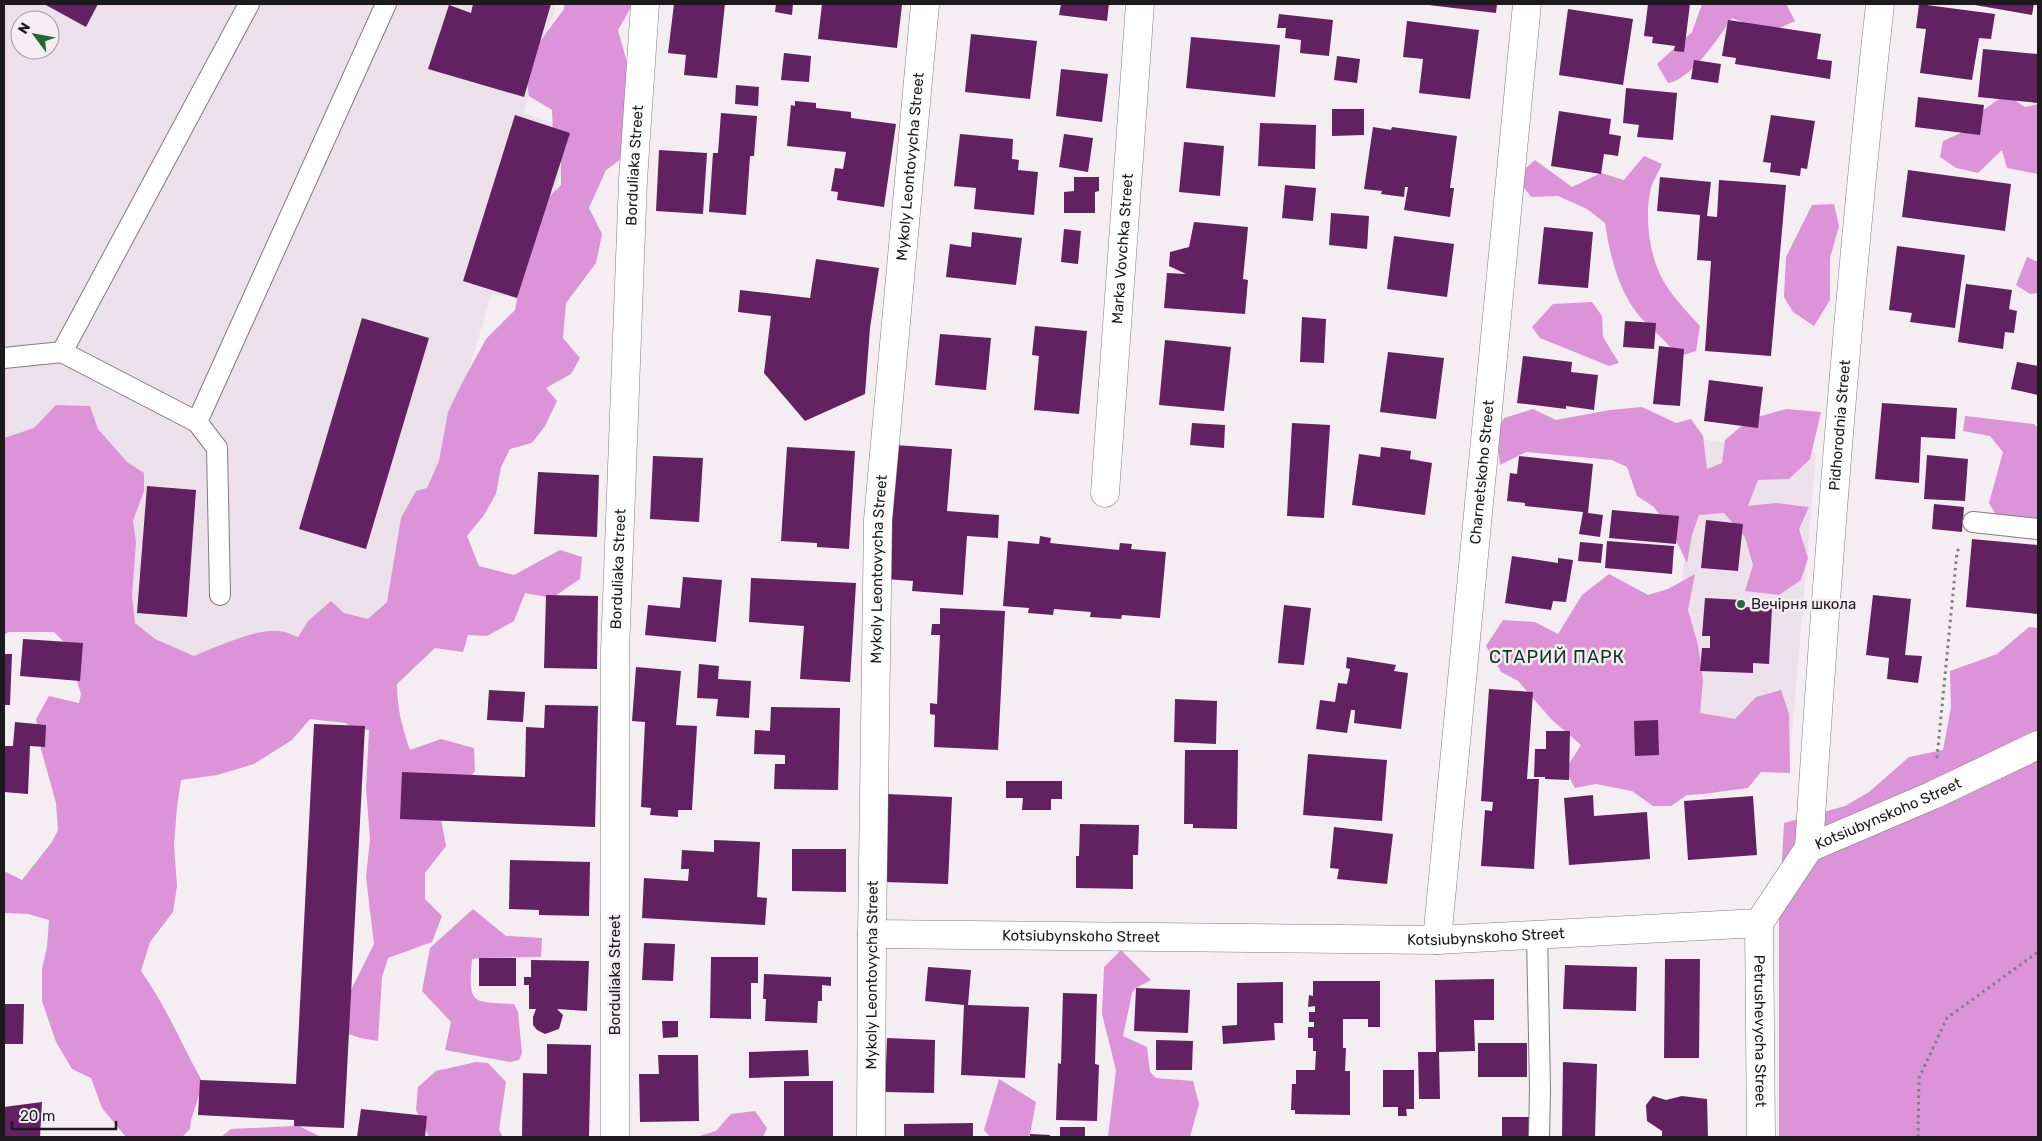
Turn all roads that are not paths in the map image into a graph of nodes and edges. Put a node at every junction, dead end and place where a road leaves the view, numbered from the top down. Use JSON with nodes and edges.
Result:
{"nodes":[{"id":1,"x":249,"y":4,"type":"edge"},
{"id":2,"x":386,"y":4,"type":"edge"},
{"id":3,"x":645,"y":4,"type":"edge"},
{"id":4,"x":925,"y":4,"type":"edge"},
{"id":5,"x":1140,"y":4,"type":"edge"},
{"id":6,"x":1527,"y":4,"type":"edge"},
{"id":7,"x":1880,"y":4,"type":"edge"},
{"id":8,"x":62,"y":352,"type":"junction"},
{"id":9,"x":4,"y":358,"type":"edge"},
{"id":10,"x":197,"y":422,"type":"junction"},
{"id":11,"x":1105,"y":493,"type":"dead end"},
{"id":12,"x":1973,"y":522,"type":"road end"},
{"id":13,"x":2038,"y":529,"type":"edge"},
{"id":14,"x":220,"y":595,"type":"dead end"},
{"id":15,"x":2038,"y":745,"type":"edge"},
{"id":16,"x":1809,"y":848,"type":"junction"},
{"id":17,"x":1759,"y":923,"type":"junction"},
{"id":18,"x":872,"y":934,"type":"junction"},
{"id":19,"x":1537,"y":934,"type":"junction"},
{"id":20,"x":1437,"y":940,"type":"junction"},
{"id":21,"x":615,"y":1137,"type":"edge"},
{"id":22,"x":871,"y":1137,"type":"edge"},
{"id":23,"x":1539,"y":1137,"type":"edge"},
{"id":24,"x":1761,"y":1137,"type":"edge"}],
"edges":[{"from":1,"to":8,"type":"lane"},
{"from":2,"to":10,"type":"lane"},
{"from":3,"to":21,"type":"street","name":"Borduliaka Street"},
{"from":4,"to":18,"type":"street","name":"Mykoly Leontovycha Street"},
{"from":5,"to":11,"type":"street","name":"Marka Vovchka Street"},
{"from":6,"to":20,"type":"street","name":"Charnetskoho Street"},
{"from":7,"to":16,"type":"street","name":"Pidhorodnia Street"},
{"from":8,"to":9,"type":"lane"},
{"from":8,"to":10,"type":"lane"},
{"from":10,"to":14,"type":"lane"},
{"from":12,"to":13,"type":"lane"},
{"from":15,"to":16,"type":"street","name":"Kotsiubynskoho Street"},
{"from":16,"to":17,"type":"street","name":"Kotsiubynskoho Street"},
{"from":17,"to":19,"type":"street","name":"Kotsiubynskoho Street"},
{"from":17,"to":24,"type":"street","name":"Petrushevycha Street"},
{"from":18,"to":20,"type":"street","name":"Kotsiubynskoho Street"},
{"from":18,"to":22,"type":"street","name":"Mykoly Leontovycha Street"},
{"from":19,"to":20,"type":"street","name":"Kotsiubynskoho Street"},
{"from":19,"to":23,"type":"lane"}]}
